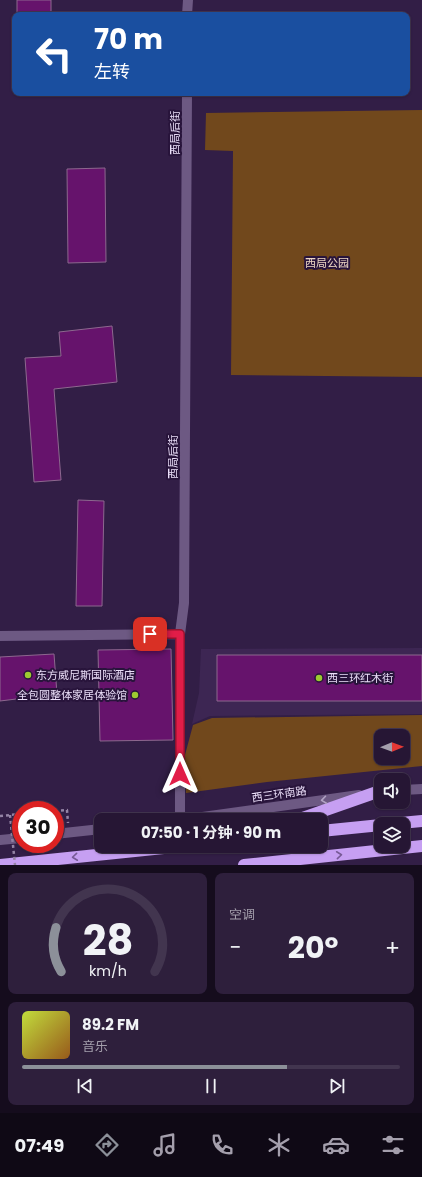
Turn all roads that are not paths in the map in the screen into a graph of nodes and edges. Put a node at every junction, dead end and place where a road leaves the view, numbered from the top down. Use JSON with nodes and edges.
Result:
{"nodes":[{"id":1,"x":188,"y":0,"type":"edge"},
{"id":2,"x":188,"y":12,"type":"edge"},
{"id":3,"x":187,"y":96,"type":"edge"},
{"id":4,"x":180,"y":634,"type":"junction"},
{"id":5,"x":0,"y":636,"type":"edge"},
{"id":6,"x":422,"y":789,"type":"edge"},
{"id":7,"x":410,"y":790,"type":"edge"},
{"id":8,"x":374,"y":793,"type":"edge"},
{"id":9,"x":374,"y":794,"type":"edge"},
{"id":10,"x":180,"y":813,"type":"edge"},
{"id":11,"x":230,"y":813,"type":"edge"},
{"id":12,"x":318,"y":813,"type":"edge"},
{"id":13,"x":422,"y":821,"type":"edge"},
{"id":14,"x":410,"y":822,"type":"edge"},
{"id":15,"x":374,"y":826,"type":"edge"},
{"id":16,"x":94,"y":830,"type":"edge"},
{"id":17,"x":328,"y":830,"type":"edge"},
{"id":18,"x":64,"y":833,"type":"edge"},
{"id":19,"x":12,"y":839,"type":"edge"},
{"id":20,"x":0,"y":840,"type":"edge"},
{"id":21,"x":422,"y":846,"type":"edge"},
{"id":22,"x":116,"y":853,"type":"edge"},
{"id":23,"x":0,"y":865,"type":"edge"},
{"id":24,"x":244,"y":865,"type":"edge"}],
"edges":[{"from":1,"to":2,"type":"street"},
{"from":3,"to":4,"type":"street","name":"西局后街"},
{"from":4,"to":5,"type":"street"},
{"from":4,"to":10,"type":"street","name":"西局后街"},
{"from":6,"to":7,"type":"street"},
{"from":8,"to":11,"type":"street","name":"西三环南路","one_way":true},
{"from":9,"to":12,"type":"highway"},
{"from":13,"to":14,"type":"highway"},
{"from":15,"to":17,"type":"highway"},
{"from":16,"to":18,"type":"street"},
{"from":19,"to":20,"type":"street"},
{"from":24,"to":21,"type":"highway","one_way":true},
{"from":22,"to":23,"type":"highway","one_way":true}]}
